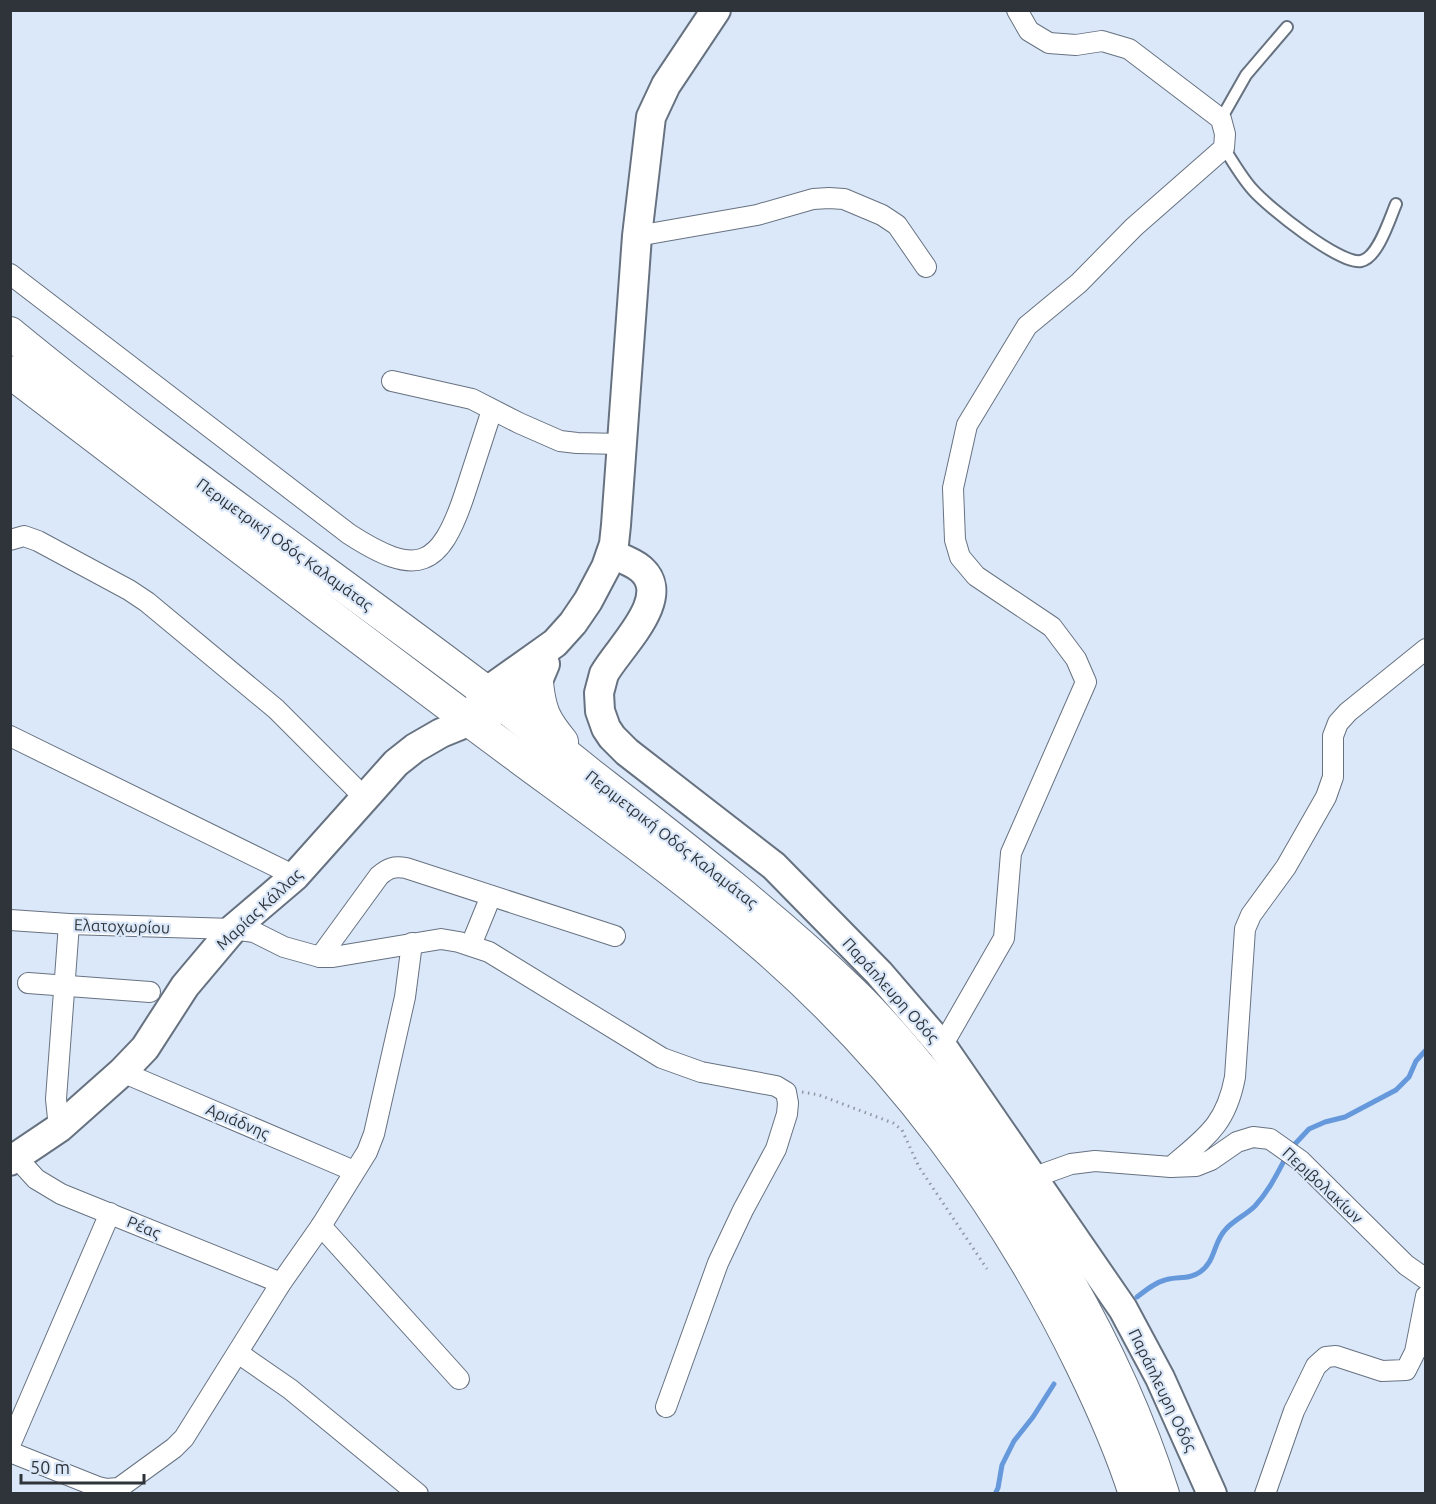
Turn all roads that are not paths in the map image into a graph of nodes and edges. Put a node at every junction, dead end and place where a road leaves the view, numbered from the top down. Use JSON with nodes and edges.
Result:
{"nodes":[{"id":1,"x":716,"y":10,"type":"edge"},
{"id":2,"x":1017,"y":10,"type":"edge"},
{"id":3,"x":1287,"y":27,"type":"dead end"},
{"id":4,"x":1221,"y":118,"type":"junction"},
{"id":5,"x":1224,"y":148,"type":"junction"},
{"id":6,"x":1396,"y":204,"type":"dead end"},
{"id":7,"x":637,"y":236,"type":"junction"},
{"id":8,"x":926,"y":267,"type":"dead end"},
{"id":9,"x":10,"y":274,"type":"edge"},
{"id":10,"x":10,"y":333,"type":"edge"},
{"id":11,"x":10,"y":372,"type":"edge"},
{"id":12,"x":392,"y":381,"type":"dead end"},
{"id":13,"x":492,"y":410,"type":"junction"},
{"id":14,"x":621,"y":444,"type":"junction"},
{"id":15,"x":10,"y":540,"type":"edge"},
{"id":16,"x":611,"y":554,"type":"junction"},
{"id":17,"x":555,"y":644,"type":"junction"},
{"id":18,"x":1425,"y":649,"type":"edge"},
{"id":19,"x":537,"y":683,"type":"junction"},
{"id":20,"x":496,"y":700,"type":"junction"},
{"id":21,"x":469,"y":720,"type":"junction"},
{"id":22,"x":10,"y":736,"type":"edge"},
{"id":23,"x":598,"y":780,"type":"junction"},
{"id":24,"x":364,"y":797,"type":"junction"},
{"id":25,"x":295,"y":876,"type":"junction"},
{"id":26,"x":491,"y":896,"type":"junction"},
{"id":27,"x":10,"y":920,"type":"edge"},
{"id":28,"x":69,"y":924,"type":"junction"},
{"id":29,"x":233,"y":929,"type":"junction"},
{"id":30,"x":615,"y":936,"type":"dead end"},
{"id":31,"x":412,"y":943,"type":"junction"},
{"id":32,"x":471,"y":945,"type":"junction"},
{"id":33,"x":320,"y":957,"type":"junction"},
{"id":34,"x":28,"y":983,"type":"dead end"},
{"id":35,"x":65,"y":986,"type":"junction"},
{"id":36,"x":150,"y":992,"type":"dead end"},
{"id":37,"x":942,"y":1046,"type":"junction"},
{"id":38,"x":122,"y":1072,"type":"junction"},
{"id":39,"x":59,"y":1128,"type":"junction"},
{"id":40,"x":13,"y":1159,"type":"edge"},
{"id":41,"x":1171,"y":1167,"type":"junction"},
{"id":42,"x":354,"y":1171,"type":"junction"},
{"id":43,"x":1032,"y":1178,"type":"junction"},
{"id":44,"x":110,"y":1213,"type":"junction"},
{"id":45,"x":321,"y":1226,"type":"junction"},
{"id":46,"x":1425,"y":1279,"type":"edge"},
{"id":47,"x":280,"y":1283,"type":"junction"},
{"id":48,"x":1425,"y":1296,"type":"edge"},
{"id":49,"x":238,"y":1353,"type":"junction"},
{"id":50,"x":459,"y":1379,"type":"dead end"},
{"id":51,"x":666,"y":1407,"type":"dead end"},
{"id":52,"x":10,"y":1445,"type":"edge"},
{"id":53,"x":10,"y":1452,"type":"edge"},
{"id":54,"x":418,"y":1494,"type":"edge"},
{"id":55,"x":1135,"y":1494,"type":"edge"},
{"id":56,"x":1163,"y":1494,"type":"edge"},
{"id":57,"x":1212,"y":1494,"type":"edge"},
{"id":58,"x":1265,"y":1494,"type":"edge"}],
"edges":[{"from":1,"to":7,"type":"street"},
{"from":2,"to":4,"type":"street"},
{"from":3,"to":4,"type":"lane"},
{"from":4,"to":5,"type":"street"},
{"from":5,"to":6,"type":"lane"},
{"from":5,"to":37,"type":"street"},
{"from":7,"to":8,"type":"street"},
{"from":7,"to":14,"type":"street"},
{"from":9,"to":13,"type":"street"},
{"from":10,"to":20,"type":"main road","name":"Περιμετρική Οδός Καλαμάτας"},
{"from":11,"to":21,"type":"main road","name":"Περιμετρική Οδός Καλαμάτας"},
{"from":12,"to":13,"type":"street"},
{"from":13,"to":14,"type":"street"},
{"from":14,"to":16,"type":"street"},
{"from":15,"to":24,"type":"street"},
{"from":16,"to":17,"type":"street"},
{"from":16,"to":37,"type":"street","name":"Παράπλευρη Οδός"},
{"from":17,"to":19,"type":"street"},
{"from":17,"to":20,"type":"street"},
{"from":18,"to":41,"type":"street"},
{"from":19,"to":20,"type":"street"},
{"from":19,"to":23,"type":"main road"},
{"from":20,"to":21,"type":"street","name":"Μαρίας Κάλλας"},
{"from":20,"to":23,"type":"main road","name":"Περιμετρική Οδός Καλαμάτας"},
{"from":21,"to":24,"type":"street","name":"Μαρίας Κάλλας"},
{"from":21,"to":55,"type":"main road","name":"Περιμετρική Οδός Καλαμάτας"},
{"from":22,"to":25,"type":"street"},
{"from":23,"to":56,"type":"main road","name":"Περιμετρική Οδός Καλαμάτας"},
{"from":24,"to":25,"type":"street","name":"Μαρίας Κάλλας"},
{"from":25,"to":29,"type":"street","name":"Μαρίας Κάλλας"},
{"from":26,"to":30,"type":"street"},
{"from":26,"to":32,"type":"street"},
{"from":26,"to":33,"type":"street"},
{"from":27,"to":28,"type":"street","name":"Ελατοχωρίου"},
{"from":28,"to":29,"type":"street","name":"Ελατοχωρίου"},
{"from":28,"to":35,"type":"street"},
{"from":29,"to":33,"type":"street","name":"Ελατοχωρίου"},
{"from":29,"to":38,"type":"street","name":"Μαρίας Κάλλας"},
{"from":31,"to":32,"type":"street"},
{"from":31,"to":33,"type":"street"},
{"from":31,"to":42,"type":"street"},
{"from":32,"to":51,"type":"street"},
{"from":34,"to":35,"type":"street"},
{"from":35,"to":36,"type":"street"},
{"from":35,"to":39,"type":"street"},
{"from":37,"to":43,"type":"street","name":"Παράπλευρη Οδός"},
{"from":38,"to":39,"type":"street","name":"Μαρίας Κάλλας"},
{"from":38,"to":42,"type":"street","name":"Αριάδνης"},
{"from":39,"to":40,"type":"street","name":"Μαρίας Κάλλας"},
{"from":40,"to":44,"type":"street","name":"Ρέας"},
{"from":41,"to":43,"type":"street","name":"Περιβολακίων"},
{"from":41,"to":46,"type":"street","name":"Περιβολακίων"},
{"from":42,"to":45,"type":"street"},
{"from":43,"to":57,"type":"street","name":"Παράπλευρη Οδός"},
{"from":44,"to":47,"type":"street","name":"Ρέας"},
{"from":44,"to":52,"type":"street"},
{"from":45,"to":47,"type":"street"},
{"from":45,"to":50,"type":"street"},
{"from":47,"to":49,"type":"street"},
{"from":48,"to":58,"type":"street"},
{"from":49,"to":53,"type":"street"},
{"from":49,"to":54,"type":"street"}]}
